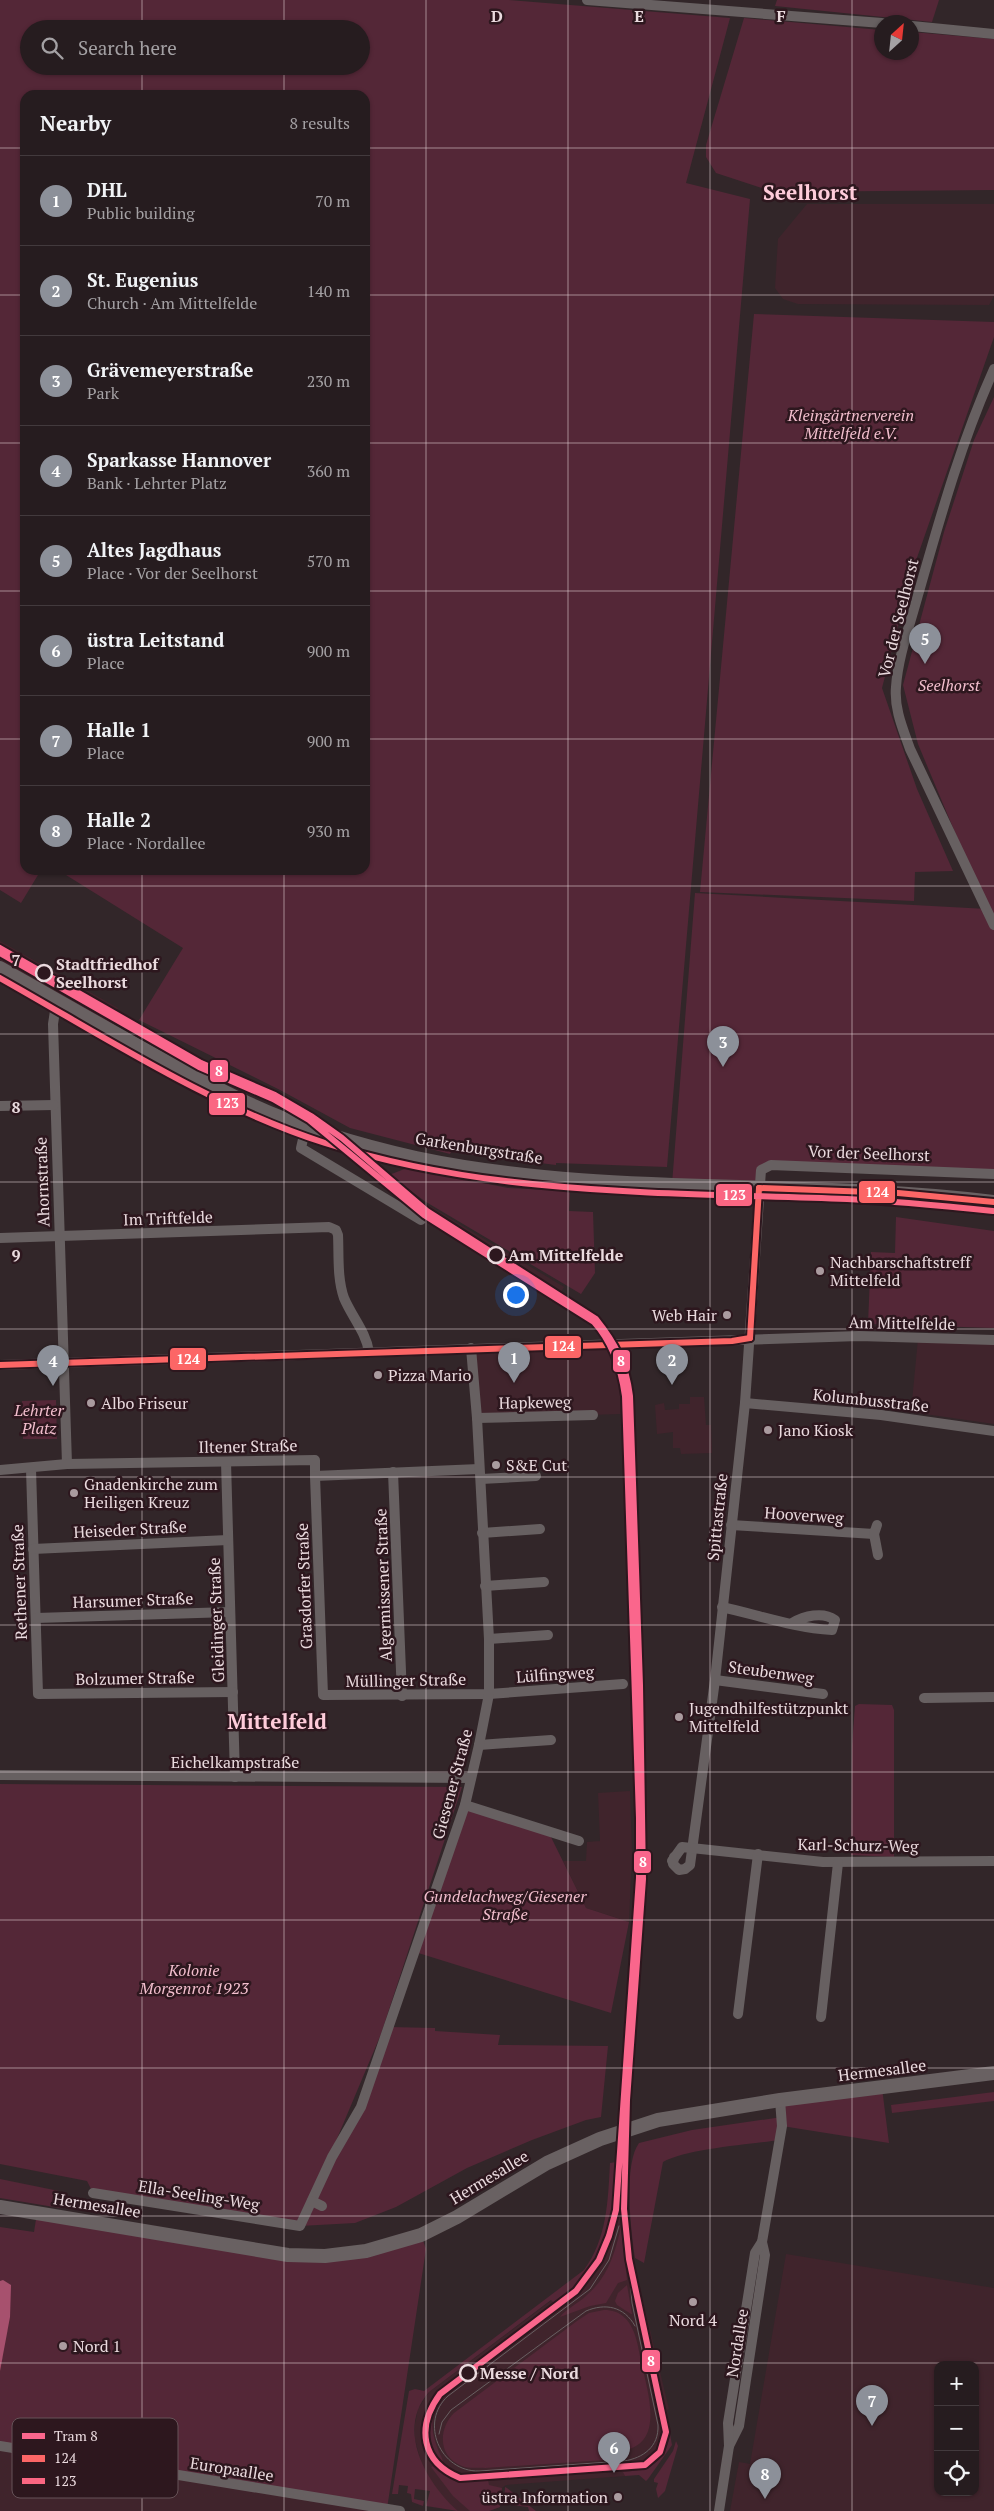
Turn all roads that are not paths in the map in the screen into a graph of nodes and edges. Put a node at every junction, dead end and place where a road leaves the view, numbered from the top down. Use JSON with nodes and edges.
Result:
{"nodes":[{"id":1,"x":587,"y":0,"type":"edge"},
{"id":2,"x":724,"y":0,"type":"edge"},
{"id":3,"x":723,"y":11,"type":"junction"},
{"id":4,"x":874,"y":22,"type":"edge"},
{"id":5,"x":919,"y":27,"type":"edge"},
{"id":6,"x":994,"y":34,"type":"edge"},
{"id":7,"x":994,"y":369,"type":"edge"},
{"id":8,"x":994,"y":925,"type":"edge"},
{"id":9,"x":0,"y":968,"type":"edge"},
{"id":10,"x":60,"y":1002,"type":"junction"},
{"id":11,"x":54,"y":1105,"type":"junction"},
{"id":12,"x":0,"y":1106,"type":"edge"},
{"id":13,"x":306,"y":1126,"type":"junction"},
{"id":14,"x":994,"y":1174,"type":"edge"},
{"id":15,"x":759,"y":1188,"type":"junction"},
{"id":16,"x":994,"y":1202,"type":"edge"},
{"id":17,"x":421,"y":1220,"type":"dead end"},
{"id":18,"x":59,"y":1236,"type":"junction"},
{"id":19,"x":0,"y":1238,"type":"edge"},
{"id":20,"x":750,"y":1338,"type":"junction"},
{"id":21,"x":994,"y":1340,"type":"edge"},
{"id":22,"x":471,"y":1348,"type":"junction"},
{"id":23,"x":369,"y":1352,"type":"junction"},
{"id":24,"x":63,"y":1363,"type":"junction"},
{"id":25,"x":0,"y":1365,"type":"edge"},
{"id":26,"x":745,"y":1403,"type":"junction"},
{"id":27,"x":593,"y":1415,"type":"dead end"},
{"id":28,"x":477,"y":1418,"type":"junction"},
{"id":29,"x":994,"y":1431,"type":"edge"},
{"id":30,"x":226,"y":1462,"type":"junction"},
{"id":31,"x":67,"y":1464,"type":"junction"},
{"id":32,"x":31,"y":1469,"type":"junction"},
{"id":33,"x":0,"y":1470,"type":"edge"},
{"id":34,"x":393,"y":1472,"type":"junction"},
{"id":35,"x":480,"y":1474,"type":"junction"},
{"id":36,"x":315,"y":1476,"type":"junction"},
{"id":37,"x":536,"y":1476,"type":"dead end"},
{"id":38,"x":731,"y":1525,"type":"junction"},
{"id":39,"x":540,"y":1529,"type":"dead end"},
{"id":40,"x":482,"y":1533,"type":"junction"},
{"id":41,"x":228,"y":1540,"type":"junction"},
{"id":42,"x":33,"y":1549,"type":"junction"},
{"id":43,"x":878,"y":1555,"type":"dead end"},
{"id":44,"x":544,"y":1582,"type":"dead end"},
{"id":45,"x":485,"y":1586,"type":"junction"},
{"id":46,"x":722,"y":1607,"type":"junction"},
{"id":47,"x":230,"y":1612,"type":"junction"},
{"id":48,"x":36,"y":1618,"type":"junction"},
{"id":49,"x":792,"y":1623,"type":"dead end"},
{"id":50,"x":548,"y":1635,"type":"dead end"},
{"id":51,"x":489,"y":1639,"type":"junction"},
{"id":52,"x":715,"y":1680,"type":"junction"},
{"id":53,"x":623,"y":1684,"type":"dead end"},
{"id":54,"x":233,"y":1692,"type":"junction"},
{"id":55,"x":38,"y":1694,"type":"joint"},
{"id":56,"x":489,"y":1694,"type":"junction"},
{"id":57,"x":823,"y":1694,"type":"dead end"},
{"id":58,"x":323,"y":1696,"type":"joint"},
{"id":59,"x":402,"y":1696,"type":"junction"},
{"id":60,"x":994,"y":1697,"type":"edge"},
{"id":61,"x":924,"y":1698,"type":"dead end"},
{"id":62,"x":551,"y":1740,"type":"dead end"},
{"id":63,"x":479,"y":1745,"type":"junction"},
{"id":64,"x":0,"y":1775,"type":"edge"},
{"id":65,"x":235,"y":1777,"type":"junction"},
{"id":66,"x":470,"y":1778,"type":"junction"},
{"id":67,"x":465,"y":1805,"type":"junction"},
{"id":68,"x":579,"y":1842,"type":"dead end"},
{"id":69,"x":692,"y":1848,"type":"junction"},
{"id":70,"x":758,"y":1854,"type":"junction"},
{"id":71,"x":994,"y":1861,"type":"edge"},
{"id":72,"x":838,"y":1863,"type":"junction"},
{"id":73,"x":738,"y":2014,"type":"dead end"},
{"id":74,"x":821,"y":2018,"type":"dead end"},
{"id":75,"x":994,"y":2073,"type":"edge"},
{"id":76,"x":780,"y":2100,"type":"junction"},
{"id":77,"x":93,"y":2193,"type":"dead end"},
{"id":78,"x":312,"y":2202,"type":"junction"},
{"id":79,"x":322,"y":2206,"type":"dead end"},
{"id":80,"x":0,"y":2207,"type":"edge"},
{"id":81,"x":300,"y":2226,"type":"joint"},
{"id":82,"x":178,"y":2475,"type":"edge"},
{"id":83,"x":400,"y":2511,"type":"edge"},
{"id":84,"x":719,"y":2511,"type":"edge"}],
"edges":[{"from":1,"to":3,"type":"street"},
{"from":2,"to":3,"type":"street"},
{"from":3,"to":4,"type":"street"},
{"from":5,"to":6,"type":"street"},
{"from":7,"to":8,"type":"street","name":"Vor der Seelhorst"},
{"from":9,"to":10,"type":"main road","name":"Garkenburgstraße"},
{"from":10,"to":11,"type":"street","name":"Ahornstraße"},
{"from":10,"to":13,"type":"main road","name":"Garkenburgstraße"},
{"from":11,"to":12,"type":"street"},
{"from":11,"to":18,"type":"street","name":"Ahornstraße"},
{"from":13,"to":15,"type":"main road","name":"Garkenburgstraße"},
{"from":13,"to":17,"type":"street"},
{"from":14,"to":15,"type":"street","name":"Vor der Seelhorst"},
{"from":15,"to":16,"type":"main road","name":"Garkenburgstraße"},
{"from":15,"to":20,"type":"street","name":"Spittastraße"},
{"from":18,"to":19,"type":"street","name":"Im Triftfelde"},
{"from":18,"to":23,"type":"street","name":"Im Triftfelde"},
{"from":18,"to":24,"type":"street","name":"Ahornstraße"},
{"from":20,"to":21,"type":"street","name":"Am Mittelfelde"},
{"from":20,"to":22,"type":"street","name":"Am Mittelfelde"},
{"from":20,"to":26,"type":"street","name":"Spittastraße"},
{"from":22,"to":23,"type":"street","name":"Am Mittelfelde"},
{"from":22,"to":28,"type":"street","name":"Giesener Straße"},
{"from":23,"to":24,"type":"street","name":"Am Mittelfelde"},
{"from":24,"to":25,"type":"street","name":"Am Mittelfelde"},
{"from":24,"to":31,"type":"street"},
{"from":26,"to":29,"type":"street","name":"Kolumbusstraße"},
{"from":26,"to":38,"type":"street","name":"Spittastraße"},
{"from":27,"to":28,"type":"street","name":"Hapkeweg"},
{"from":28,"to":35,"type":"street","name":"Giesener Straße"},
{"from":30,"to":31,"type":"street","name":"Iltener Straße"},
{"from":30,"to":36,"type":"street","name":"Iltener Straße"},
{"from":30,"to":41,"type":"street","name":"Gleidinger Straße"},
{"from":31,"to":32,"type":"street","name":"Iltener Straße"},
{"from":32,"to":33,"type":"street","name":"Iltener Straße"},
{"from":32,"to":42,"type":"street","name":"Rethener Straße"},
{"from":34,"to":35,"type":"street"},
{"from":34,"to":36,"type":"street"},
{"from":34,"to":59,"type":"street","name":"Algermissener Straße"},
{"from":35,"to":37,"type":"street"},
{"from":35,"to":40,"type":"street","name":"Giesener Straße"},
{"from":36,"to":58,"type":"street","name":"Grasdorfer Straße"},
{"from":38,"to":43,"type":"street","name":"Hooverweg"},
{"from":38,"to":46,"type":"street","name":"Spittastraße"},
{"from":39,"to":40,"type":"street"},
{"from":40,"to":45,"type":"street","name":"Giesener Straße"},
{"from":41,"to":42,"type":"street","name":"Heiseder Straße"},
{"from":41,"to":47,"type":"street","name":"Gleidinger Straße"},
{"from":42,"to":48,"type":"street","name":"Rethener Straße"},
{"from":44,"to":45,"type":"street"},
{"from":45,"to":51,"type":"street","name":"Giesener Straße"},
{"from":46,"to":49,"type":"street"},
{"from":46,"to":52,"type":"street","name":"Spittastraße"},
{"from":47,"to":48,"type":"street","name":"Harsumer Straße"},
{"from":47,"to":54,"type":"street","name":"Gleidinger Straße"},
{"from":48,"to":55,"type":"street","name":"Rethener Straße"},
{"from":50,"to":51,"type":"street"},
{"from":51,"to":56,"type":"street","name":"Giesener Straße"},
{"from":52,"to":57,"type":"street","name":"Steubenweg"},
{"from":52,"to":69,"type":"street","name":"Spittastraße"},
{"from":53,"to":56,"type":"street","name":"Lülfingweg"},
{"from":54,"to":55,"type":"street","name":"Bolzumer Straße"},
{"from":54,"to":65,"type":"street","name":"Gleidinger Straße"},
{"from":56,"to":59,"type":"street","name":"Müllinger Straße"},
{"from":56,"to":63,"type":"street","name":"Giesener Straße"},
{"from":58,"to":59,"type":"street","name":"Müllinger Straße"},
{"from":60,"to":61,"type":"street"},
{"from":62,"to":63,"type":"street"},
{"from":63,"to":66,"type":"street","name":"Giesener Straße"},
{"from":64,"to":65,"type":"street","name":"Eichelkampstraße"},
{"from":65,"to":66,"type":"street","name":"Eichelkampstraße"},
{"from":66,"to":67,"type":"street","name":"Giesener Straße"},
{"from":67,"to":68,"type":"street"},
{"from":67,"to":78,"type":"street","name":"Giesener Straße"},
{"from":69,"to":69,"type":"street","name":"Spittastraße"},
{"from":69,"to":70,"type":"street","name":"Karl-Schurz-Weg"},
{"from":70,"to":72,"type":"street","name":"Karl-Schurz-Weg"},
{"from":70,"to":73,"type":"street"},
{"from":71,"to":72,"type":"street","name":"Karl-Schurz-Weg"},
{"from":72,"to":74,"type":"street"},
{"from":75,"to":76,"type":"main road","name":"Hermesallee"},
{"from":76,"to":80,"type":"main road","name":"Hermesallee"},
{"from":76,"to":84,"type":"street","name":"Nordallee"},
{"from":77,"to":81,"type":"street","name":"Ella-Seeling-Weg"},
{"from":78,"to":79,"type":"street"},
{"from":78,"to":81,"type":"street","name":"Giesener Straße"},
{"from":82,"to":83,"type":"street","name":"Europaallee"}]}
